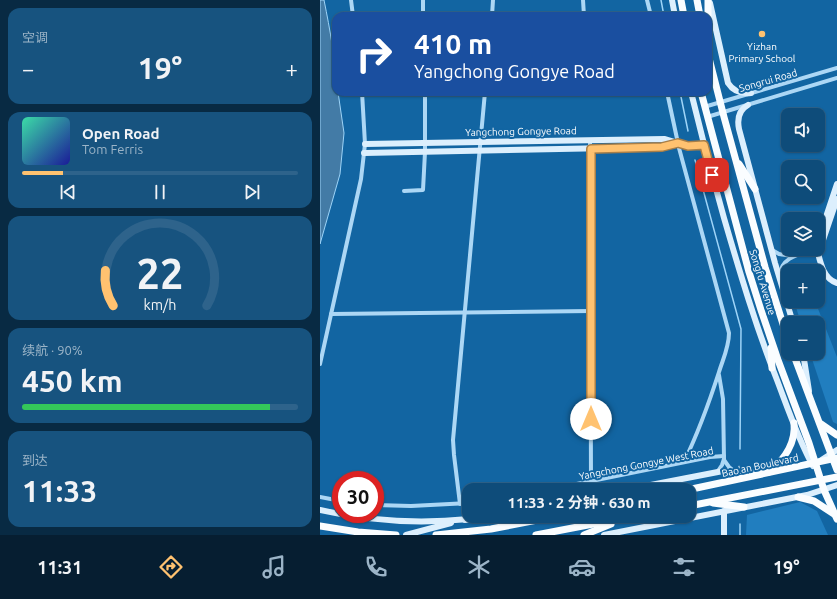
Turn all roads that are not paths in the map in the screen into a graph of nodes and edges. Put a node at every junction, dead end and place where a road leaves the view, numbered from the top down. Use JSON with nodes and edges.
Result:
{"nodes":[{"id":1,"x":351,"y":0,"type":"edge"},
{"id":2,"x":423,"y":0,"type":"edge"},
{"id":3,"x":493,"y":0,"type":"edge"},
{"id":4,"x":583,"y":0,"type":"edge"},
{"id":5,"x":647,"y":0,"type":"edge"},
{"id":6,"x":672,"y":0,"type":"edge"},
{"id":7,"x":681,"y":0,"type":"edge"},
{"id":8,"x":697,"y":0,"type":"edge"},
{"id":9,"x":709,"y":0,"type":"edge"},
{"id":10,"x":352,"y":12,"type":"edge"},
{"id":11,"x":423,"y":12,"type":"edge"},
{"id":12,"x":492,"y":12,"type":"edge"},
{"id":13,"x":584,"y":12,"type":"edge"},
{"id":14,"x":650,"y":12,"type":"edge"},
{"id":15,"x":674,"y":12,"type":"edge"},
{"id":16,"x":683,"y":12,"type":"edge"},
{"id":17,"x":699,"y":12,"type":"edge"},
{"id":18,"x":709,"y":12,"type":"edge"},
{"id":19,"x":712,"y":12,"type":"edge"},
{"id":20,"x":712,"y":13,"type":"edge"},
{"id":21,"x":837,"y":68,"type":"edge"},
{"id":22,"x":837,"y":78,"type":"edge"},
{"id":23,"x":712,"y":84,"type":"edge"},
{"id":24,"x":751,"y":93,"type":"junction"},
{"id":25,"x":362,"y":96,"type":"edge"},
{"id":26,"x":425,"y":96,"type":"edge"},
{"id":27,"x":485,"y":96,"type":"edge"},
{"id":28,"x":668,"y":96,"type":"edge"},
{"id":29,"x":692,"y":96,"type":"edge"},
{"id":30,"x":701,"y":96,"type":"edge"},
{"id":31,"x":720,"y":102,"type":"junction"},
{"id":32,"x":748,"y":105,"type":"junction"},
{"id":33,"x":704,"y":107,"type":"junction"},
{"id":34,"x":723,"y":112,"type":"junction"},
{"id":35,"x":707,"y":117,"type":"junction"},
{"id":36,"x":590,"y":140,"type":"junction"},
{"id":37,"x":480,"y":142,"type":"junction"},
{"id":38,"x":425,"y":143,"type":"junction"},
{"id":39,"x":678,"y":143,"type":"junction"},
{"id":40,"x":365,"y":144,"type":"junction"},
{"id":41,"x":704,"y":145,"type":"junction"},
{"id":42,"x":591,"y":149,"type":"junction"},
{"id":43,"x":480,"y":151,"type":"junction"},
{"id":44,"x":425,"y":152,"type":"junction"},
{"id":45,"x":364,"y":153,"type":"junction"},
{"id":46,"x":735,"y":157,"type":"junction"},
{"id":47,"x":837,"y":184,"type":"edge"},
{"id":48,"x":755,"y":189,"type":"junction"},
{"id":49,"x":404,"y":191,"type":"dead end"},
{"id":50,"x":837,"y":199,"type":"edge"},
{"id":51,"x":825,"y":220,"type":"edge"},
{"id":52,"x":825,"y":234,"type":"edge"},
{"id":53,"x":771,"y":248,"type":"junction"},
{"id":54,"x":781,"y":254,"type":"edge"},
{"id":55,"x":792,"y":256,"type":"edge"},
{"id":56,"x":819,"y":256,"type":"edge"},
{"id":57,"x":780,"y":279,"type":"junction"},
{"id":58,"x":837,"y":283,"type":"edge"},
{"id":59,"x":591,"y":311,"type":"junction"},
{"id":60,"x":465,"y":312,"type":"junction"},
{"id":61,"x":331,"y":314,"type":"junction"},
{"id":62,"x":791,"y":316,"type":"edge"},
{"id":63,"x":781,"y":318,"type":"edge"},
{"id":64,"x":770,"y":336,"type":"junction"},
{"id":65,"x":796,"y":360,"type":"edge"},
{"id":66,"x":804,"y":360,"type":"edge"},
{"id":67,"x":320,"y":364,"type":"edge"},
{"id":68,"x":772,"y":368,"type":"junction"},
{"id":69,"x":718,"y":374,"type":"junction"},
{"id":70,"x":810,"y":398,"type":"junction"},
{"id":71,"x":819,"y":422,"type":"junction"},
{"id":72,"x":794,"y":423,"type":"junction"},
{"id":73,"x":837,"y":435,"type":"edge"},
{"id":74,"x":835,"y":457,"type":"edge"},
{"id":75,"x":724,"y":458,"type":"junction"},
{"id":76,"x":684,"y":462,"type":"junction"},
{"id":77,"x":814,"y":464,"type":"junction"},
{"id":78,"x":837,"y":470,"type":"edge"},
{"id":79,"x":734,"y":471,"type":"junction"},
{"id":80,"x":717,"y":472,"type":"junction"},
{"id":81,"x":768,"y":474,"type":"junction"},
{"id":82,"x":837,"y":477,"type":"edge"},
{"id":83,"x":821,"y":480,"type":"junction"},
{"id":84,"x":592,"y":481,"type":"junction"},
{"id":85,"x":582,"y":483,"type":"edge"},
{"id":86,"x":660,"y":483,"type":"edge"},
{"id":87,"x":837,"y":485,"type":"edge"},
{"id":88,"x":696,"y":488,"type":"edge"},
{"id":89,"x":824,"y":490,"type":"junction"},
{"id":90,"x":320,"y":497,"type":"edge"},
{"id":91,"x":798,"y":497,"type":"junction"},
{"id":92,"x":332,"y":499,"type":"edge"},
{"id":93,"x":703,"y":503,"type":"junction"},
{"id":94,"x":460,"y":504,"type":"joint"},
{"id":95,"x":696,"y":504,"type":"edge"},
{"id":96,"x":384,"y":505,"type":"edge"},
{"id":97,"x":744,"y":507,"type":"junction"},
{"id":98,"x":320,"y":510,"type":"edge"},
{"id":99,"x":724,"y":511,"type":"junction"},
{"id":100,"x":836,"y":517,"type":"edge"},
{"id":101,"x":462,"y":519,"type":"edge"},
{"id":102,"x":462,"y":521,"type":"edge"},
{"id":103,"x":522,"y":523,"type":"edge"},
{"id":104,"x":600,"y":523,"type":"edge"},
{"id":105,"x":616,"y":523,"type":"edge"},
{"id":106,"x":320,"y":526,"type":"edge"},
{"id":107,"x":381,"y":534,"type":"edge"},
{"id":108,"x":396,"y":535,"type":"edge"},
{"id":109,"x":406,"y":535,"type":"edge"},
{"id":110,"x":436,"y":535,"type":"edge"},
{"id":111,"x":536,"y":535,"type":"edge"},
{"id":112,"x":584,"y":535,"type":"edge"},
{"id":113,"x":604,"y":535,"type":"edge"},
{"id":114,"x":724,"y":535,"type":"edge"}],
"edges":[{"from":1,"to":10,"type":"street"},
{"from":2,"to":11,"type":"street"},
{"from":3,"to":12,"type":"street"},
{"from":4,"to":13,"type":"street"},
{"from":5,"to":14,"type":"street"},
{"from":6,"to":15,"type":"main road"},
{"from":7,"to":16,"type":"main road"},
{"from":8,"to":17,"type":"main road"},
{"from":9,"to":18,"type":"main road"},
{"from":9,"to":19,"type":"main road"},
{"from":20,"to":24,"type":"main road"},
{"from":21,"to":24,"type":"street","name":"Songrui Road"},
{"from":22,"to":32,"type":"street","name":"Songrui Road"},
{"from":23,"to":31,"type":"main road","name":"Songfu Avenue"},
{"from":24,"to":31,"type":"street","name":"Songrui Road"},
{"from":25,"to":40,"type":"street"},
{"from":26,"to":38,"type":"street"},
{"from":27,"to":37,"type":"street"},
{"from":28,"to":39,"type":"street"},
{"from":29,"to":41,"type":"main road"},
{"from":30,"to":33,"type":"main road","name":"Songfu Avenue"},
{"from":31,"to":33,"type":"street","name":"Songrui Road"},
{"from":31,"to":34,"type":"main road","name":"Songfu Avenue"},
{"from":32,"to":34,"type":"street","name":"Songrui Road"},
{"from":32,"to":48,"type":"main road"},
{"from":33,"to":35,"type":"main road","name":"Songfu Avenue"},
{"from":34,"to":35,"type":"street","name":"Songrui Road"},
{"from":34,"to":46,"type":"main road","name":"Songfu Avenue"},
{"from":35,"to":64,"type":"main road","name":"Songfu Avenue"},
{"from":36,"to":37,"type":"main road","name":"Yangchong Gongye Road"},
{"from":36,"to":39,"type":"main road","name":"Yangchong Gongye Road"},
{"from":36,"to":42,"type":"street"},
{"from":37,"to":38,"type":"main road","name":"Yangchong Gongye Road"},
{"from":37,"to":43,"type":"street"},
{"from":38,"to":40,"type":"main road","name":"Yangchong Gongye Road"},
{"from":38,"to":44,"type":"street"},
{"from":39,"to":41,"type":"main road","name":"Yangchong Gongye Road"},
{"from":39,"to":42,"type":"main road","name":"Yangchong Gongye Road"},
{"from":39,"to":69,"type":"street"},
{"from":40,"to":45,"type":"street"},
{"from":41,"to":68,"type":"main road"},
{"from":42,"to":43,"type":"main road","name":"Yangchong Gongye Road"},
{"from":42,"to":59,"type":"street"},
{"from":43,"to":44,"type":"main road","name":"Yangchong Gongye Road"},
{"from":43,"to":60,"type":"street"},
{"from":44,"to":45,"type":"main road","name":"Yangchong Gongye Road"},
{"from":44,"to":49,"type":"street"},
{"from":45,"to":61,"type":"street"},
{"from":46,"to":48,"type":"main road"},
{"from":46,"to":63,"type":"main road","name":"Songfu Avenue"},
{"from":47,"to":51,"type":"main road"},
{"from":48,"to":53,"type":"main road"},
{"from":50,"to":52,"type":"main road"},
{"from":53,"to":54,"type":"street"},
{"from":53,"to":57,"type":"main road"},
{"from":55,"to":57,"type":"street"},
{"from":56,"to":58,"type":"main road"},
{"from":57,"to":62,"type":"main road"},
{"from":59,"to":60,"type":"street"},
{"from":59,"to":84,"type":"street"},
{"from":60,"to":61,"type":"street"},
{"from":60,"to":94,"type":"street"},
{"from":61,"to":67,"type":"street"},
{"from":64,"to":68,"type":"main road"},
{"from":64,"to":77,"type":"main road","name":"Songfu Avenue"},
{"from":65,"to":70,"type":"main road"},
{"from":66,"to":70,"type":"main road"},
{"from":68,"to":72,"type":"main road"},
{"from":69,"to":75,"type":"street"},
{"from":69,"to":76,"type":"street"},
{"from":70,"to":71,"type":"main road"},
{"from":71,"to":73,"type":"main road"},
{"from":71,"to":74,"type":"main road"},
{"from":72,"to":77,"type":"main road"},
{"from":72,"to":81,"type":"main road"},
{"from":74,"to":77,"type":"main road","name":"Bao'an Boulevard"},
{"from":74,"to":78,"type":"main road"},
{"from":75,"to":76,"type":"street","name":"Yangchong Gongye West Road"},
{"from":75,"to":79,"type":"street"},
{"from":75,"to":80,"type":"street"},
{"from":76,"to":84,"type":"street","name":"Yangchong Gongye West Road"},
{"from":77,"to":81,"type":"main road","name":"Bao'an Boulevard"},
{"from":77,"to":83,"type":"main road","name":"Songfu Avenue"},
{"from":79,"to":80,"type":"main road"},
{"from":79,"to":81,"type":"main road"},
{"from":80,"to":86,"type":"main road"},
{"from":81,"to":88,"type":"main road","name":"Bao'an Boulevard"},
{"from":82,"to":83,"type":"main road"},
{"from":83,"to":89,"type":"main road","name":"Songfu Avenue"},
{"from":83,"to":93,"type":"main road"},
{"from":84,"to":85,"type":"street","name":"Yangchong Gongye West Road"},
{"from":87,"to":89,"type":"main road"},
{"from":89,"to":91,"type":"main road"},
{"from":89,"to":100,"type":"main road","name":"Songfu Avenue"},
{"from":90,"to":92,"type":"street"},
{"from":91,"to":97,"type":"main road"},
{"from":91,"to":100,"type":"main road"},
{"from":93,"to":95,"type":"main road"},
{"from":93,"to":97,"type":"main road"},
{"from":94,"to":96,"type":"street"},
{"from":97,"to":99,"type":"main road"},
{"from":98,"to":101,"type":"main road"},
{"from":99,"to":113,"type":"main road"},
{"from":99,"to":114,"type":"main road"},
{"from":102,"to":109,"type":"main road"},
{"from":103,"to":110,"type":"main road"},
{"from":104,"to":111,"type":"main road"},
{"from":105,"to":112,"type":"main road"},
{"from":106,"to":107,"type":"main road"},
{"from":107,"to":108,"type":"main road"}]}
